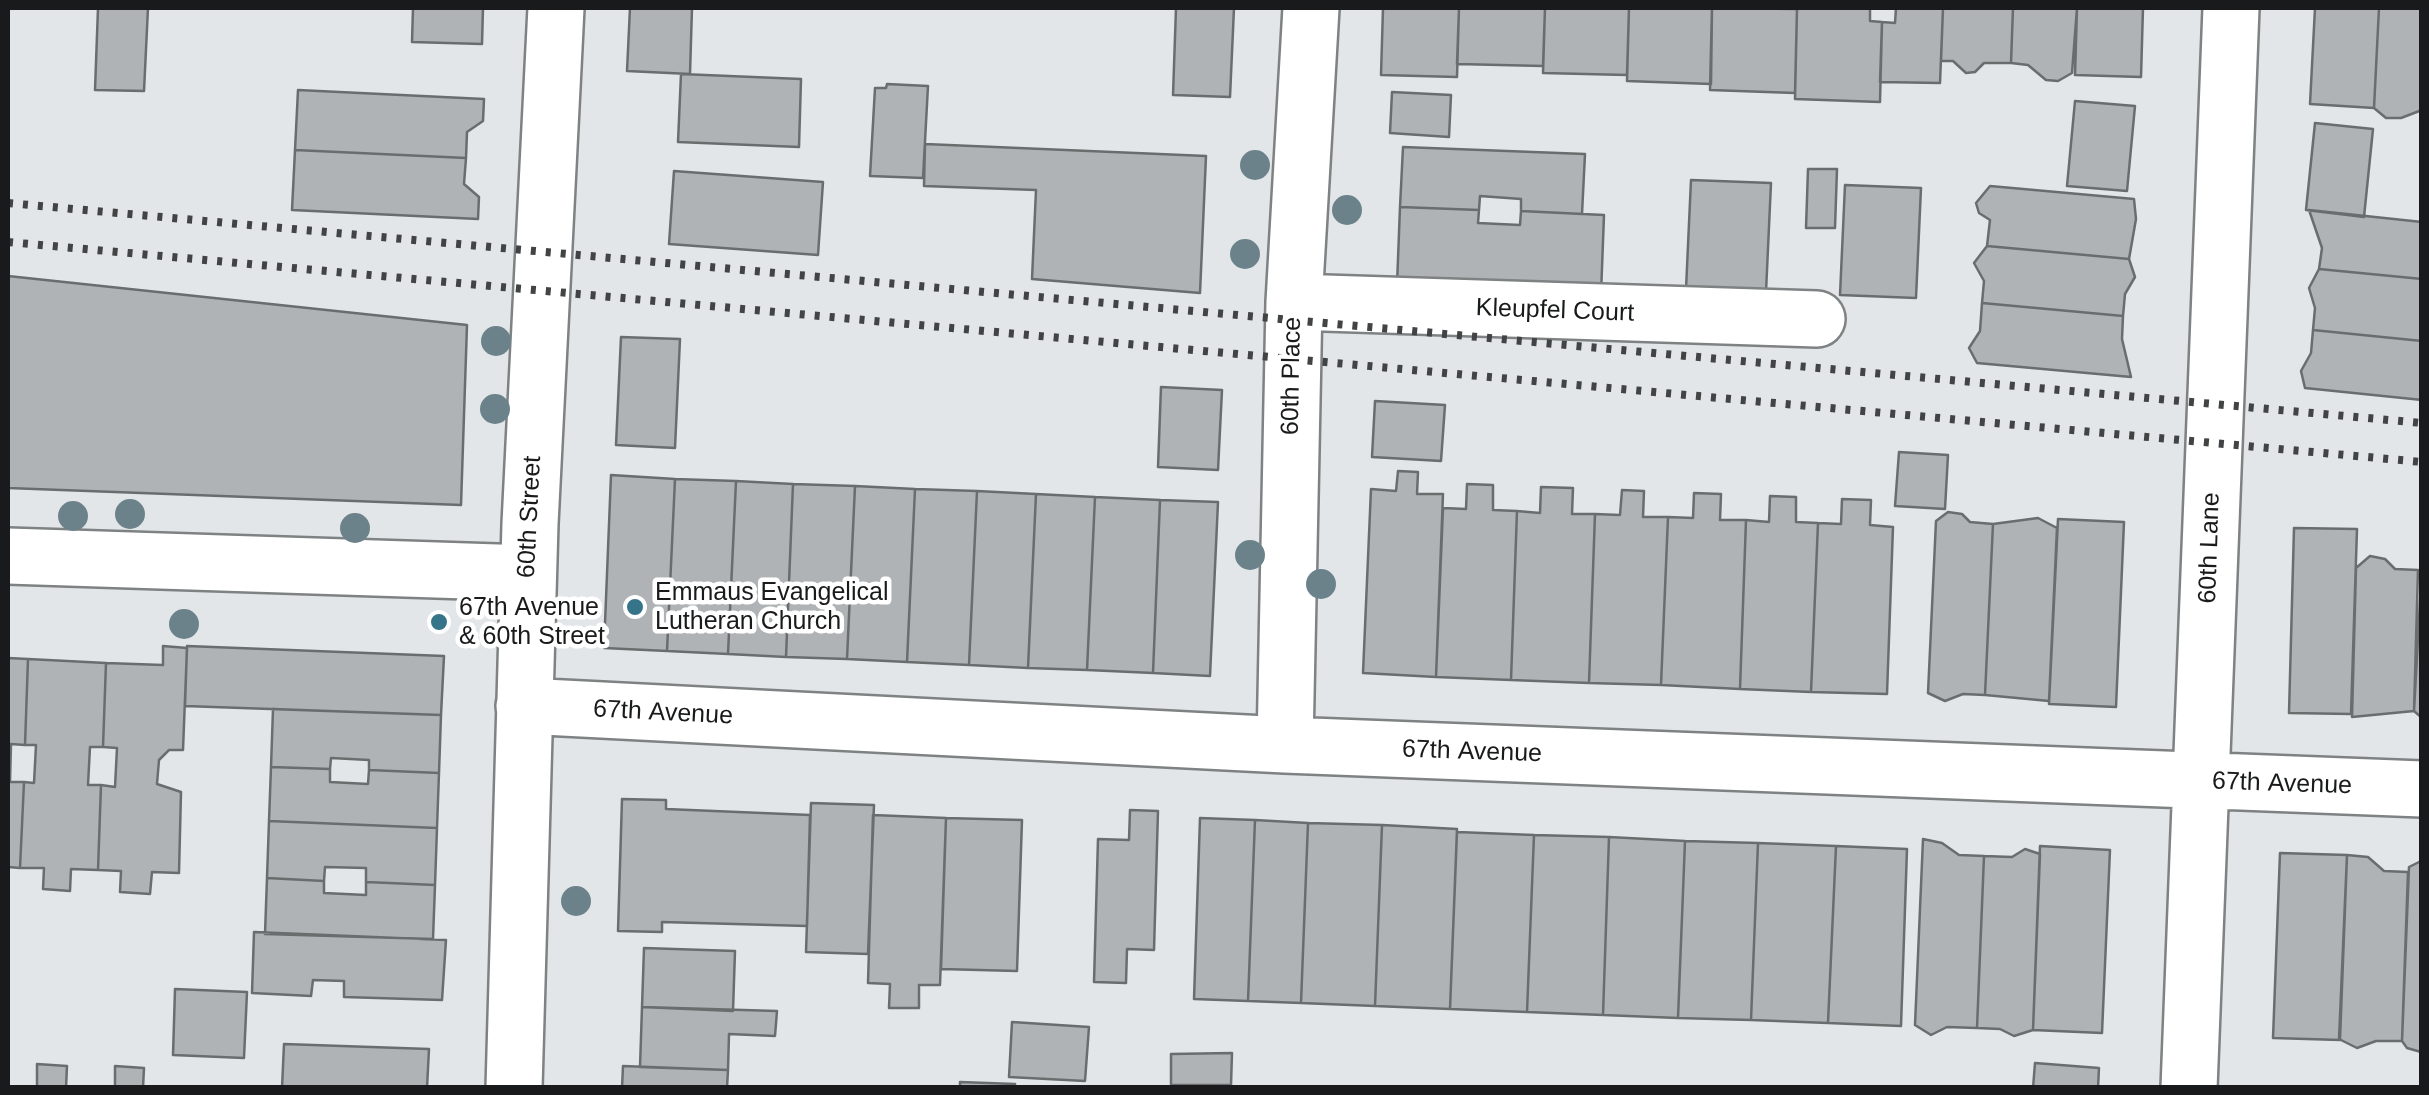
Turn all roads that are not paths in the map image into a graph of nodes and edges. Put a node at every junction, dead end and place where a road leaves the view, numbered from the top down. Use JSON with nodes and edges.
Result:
{"nodes":[{"id":1,"x":556,"y":8,"type":"edge"},
{"id":2,"x":1310,"y":8,"type":"edge"},
{"id":3,"x":2230,"y":8,"type":"edge"},
{"id":4,"x":1294,"y":302,"type":"junction"},
{"id":5,"x":1816,"y":319,"type":"dead end"},
{"id":6,"x":8,"y":556,"type":"edge"},
{"id":7,"x":528,"y":573,"type":"junction"},
{"id":8,"x":524,"y":706,"type":"junction"},
{"id":9,"x":1285,"y":745,"type":"junction"},
{"id":10,"x":2201,"y":781,"type":"junction"},
{"id":11,"x":2422,"y":789,"type":"edge"},
{"id":12,"x":514,"y":1088,"type":"edge"},
{"id":13,"x":2189,"y":1088,"type":"edge"}],
"edges":[{"from":1,"to":7,"type":"street","name":"60th Street"},
{"from":2,"to":4,"type":"street","name":"60th Place"},
{"from":3,"to":10,"type":"street","name":"60th Lane"},
{"from":4,"to":5,"type":"street","name":"Kleupfel Court"},
{"from":4,"to":9,"type":"street","name":"60th Place"},
{"from":6,"to":7,"type":"street"},
{"from":7,"to":8,"type":"street","name":"60th Street"},
{"from":8,"to":9,"type":"street","name":"67th Avenue"},
{"from":8,"to":12,"type":"street","name":"60th Street"},
{"from":9,"to":10,"type":"street","name":"67th Avenue"},
{"from":10,"to":11,"type":"street","name":"67th Avenue"},
{"from":10,"to":13,"type":"street","name":"60th Lane"}]}
